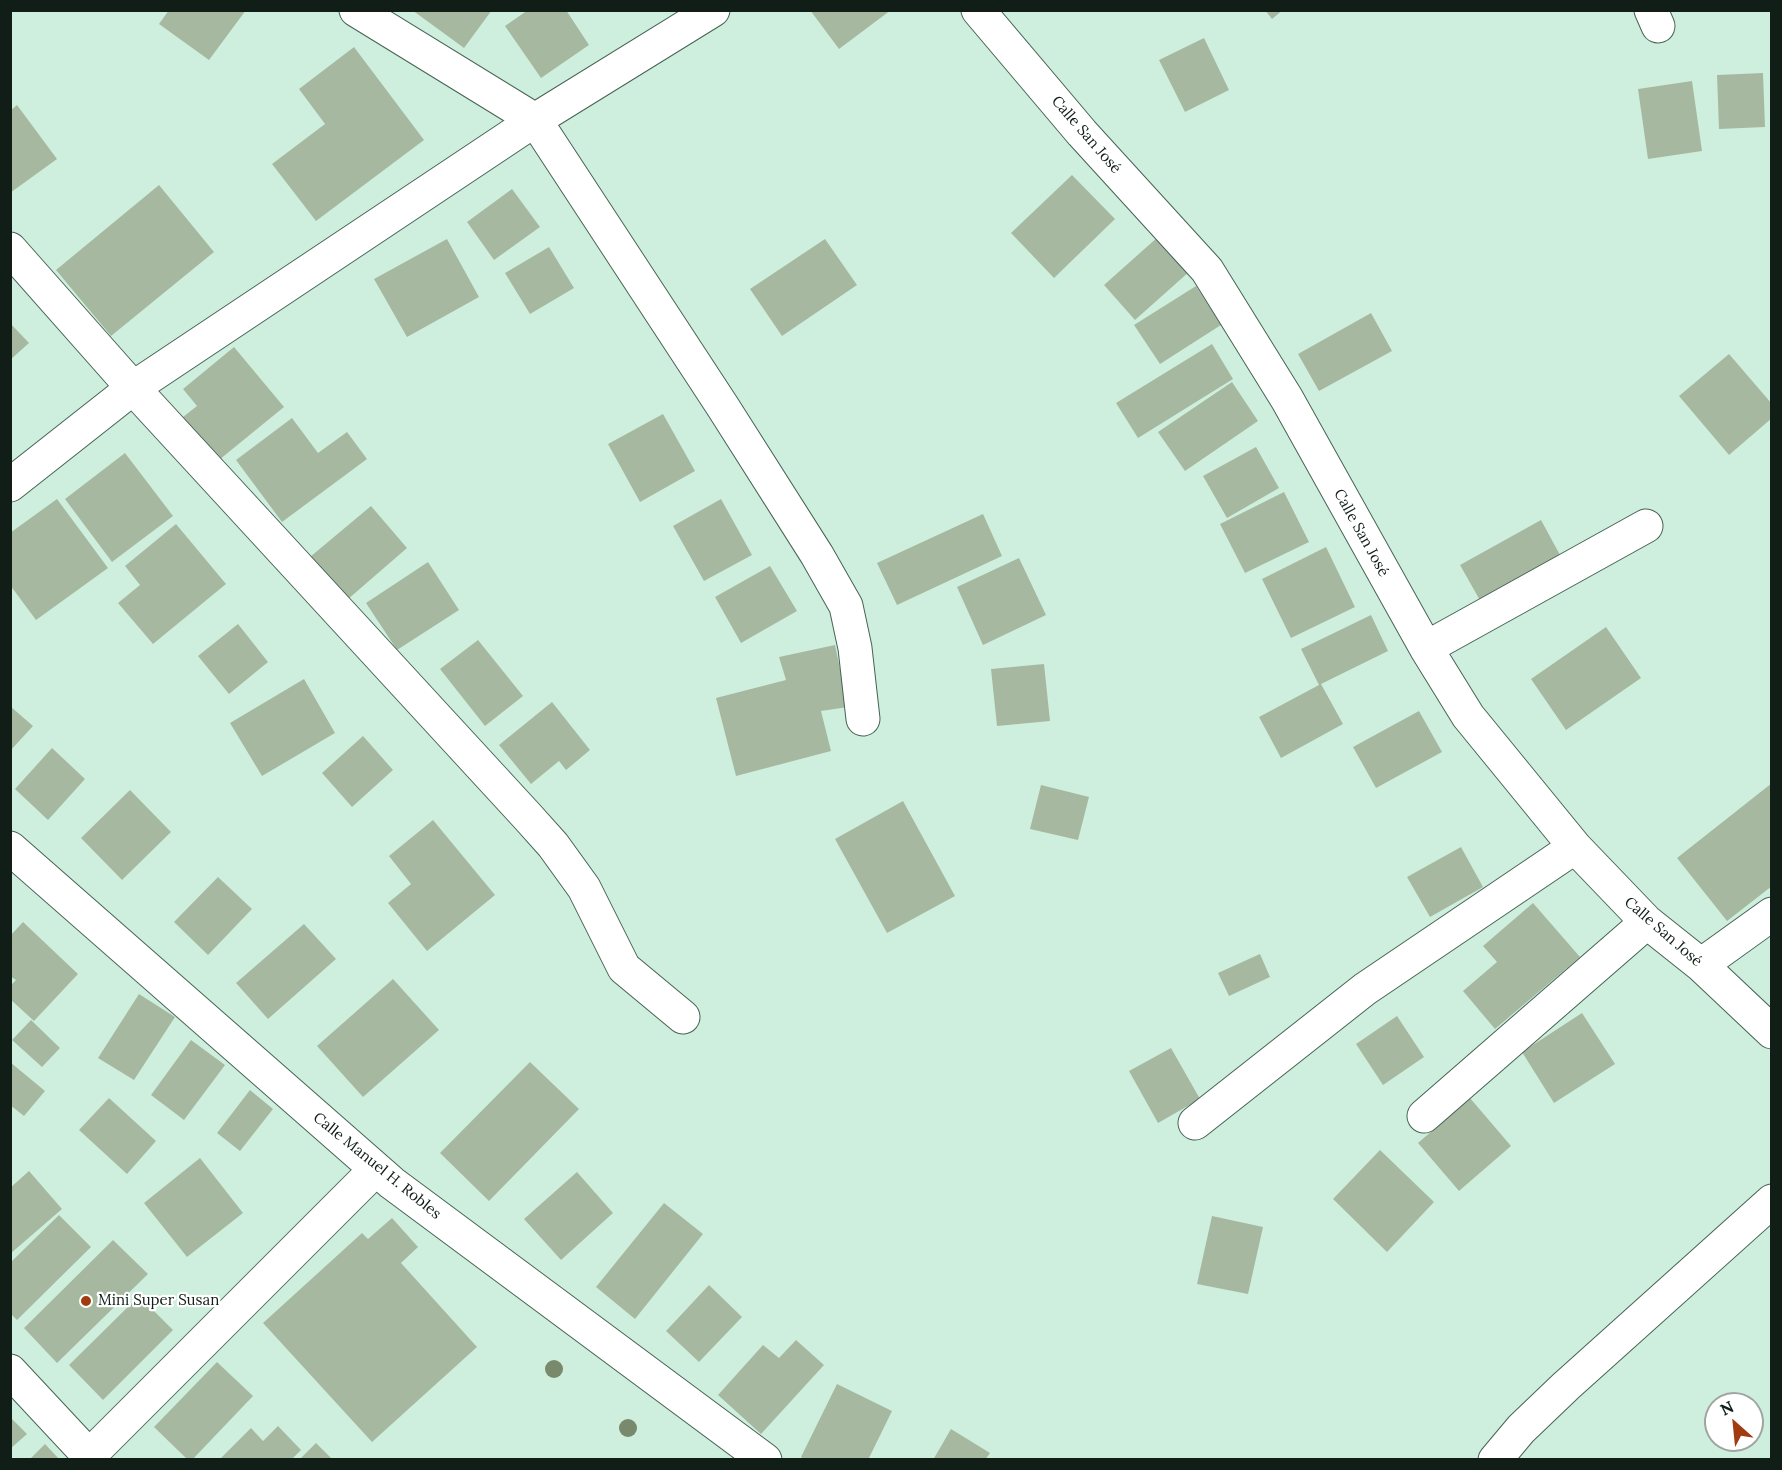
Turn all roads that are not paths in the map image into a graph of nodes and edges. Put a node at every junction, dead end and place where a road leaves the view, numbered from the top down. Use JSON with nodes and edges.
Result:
{"nodes":[{"id":1,"x":356,"y":10,"type":"edge"},
{"id":2,"x":713,"y":10,"type":"edge"},
{"id":3,"x":979,"y":11,"type":"edge"},
{"id":4,"x":535,"y":120,"type":"junction"},
{"id":5,"x":10,"y":249,"type":"edge"},
{"id":6,"x":133,"y":388,"type":"junction"},
{"id":7,"x":10,"y":485,"type":"edge"},
{"id":8,"x":1646,"y":526,"type":"dead end"},
{"id":9,"x":1426,"y":648,"type":"junction"},
{"id":10,"x":862,"y":719,"type":"dead end"},
{"id":11,"x":1575,"y":847,"type":"junction"},
{"id":12,"x":10,"y":848,"type":"edge"},
{"id":13,"x":1772,"y":914,"type":"edge"},
{"id":14,"x":1647,"y":922,"type":"junction"},
{"id":15,"x":1701,"y":965,"type":"junction"},
{"id":16,"x":683,"y":1017,"type":"dead end"},
{"id":17,"x":1772,"y":1032,"type":"edge"},
{"id":18,"x":1424,"y":1116,"type":"dead end"},
{"id":19,"x":1195,"y":1123,"type":"dead end"},
{"id":20,"x":376,"y":1169,"type":"junction"},
{"id":21,"x":1772,"y":1201,"type":"edge"},
{"id":22,"x":10,"y":1371,"type":"edge"},
{"id":23,"x":91,"y":1458,"type":"edge"},
{"id":24,"x":765,"y":1460,"type":"edge"},
{"id":25,"x":1495,"y":1460,"type":"edge"}],
"edges":[{"from":1,"to":4,"type":"street"},
{"from":2,"to":4,"type":"street"},
{"from":3,"to":9,"type":"street","name":"Calle San José"},
{"from":4,"to":6,"type":"street"},
{"from":4,"to":10,"type":"street"},
{"from":5,"to":6,"type":"street"},
{"from":6,"to":7,"type":"street"},
{"from":6,"to":16,"type":"street"},
{"from":8,"to":9,"type":"street"},
{"from":9,"to":11,"type":"street","name":"Calle San José"},
{"from":11,"to":14,"type":"street","name":"Calle San José"},
{"from":11,"to":19,"type":"street"},
{"from":12,"to":20,"type":"street","name":"Calle Manuel H. Robles"},
{"from":13,"to":15,"type":"street"},
{"from":14,"to":15,"type":"street","name":"Calle San José"},
{"from":14,"to":18,"type":"street"},
{"from":15,"to":17,"type":"street","name":"Calle San José"},
{"from":20,"to":23,"type":"street"},
{"from":20,"to":24,"type":"street","name":"Calle Manuel H. Robles"},
{"from":21,"to":25,"type":"street"},
{"from":22,"to":23,"type":"street"}]}
